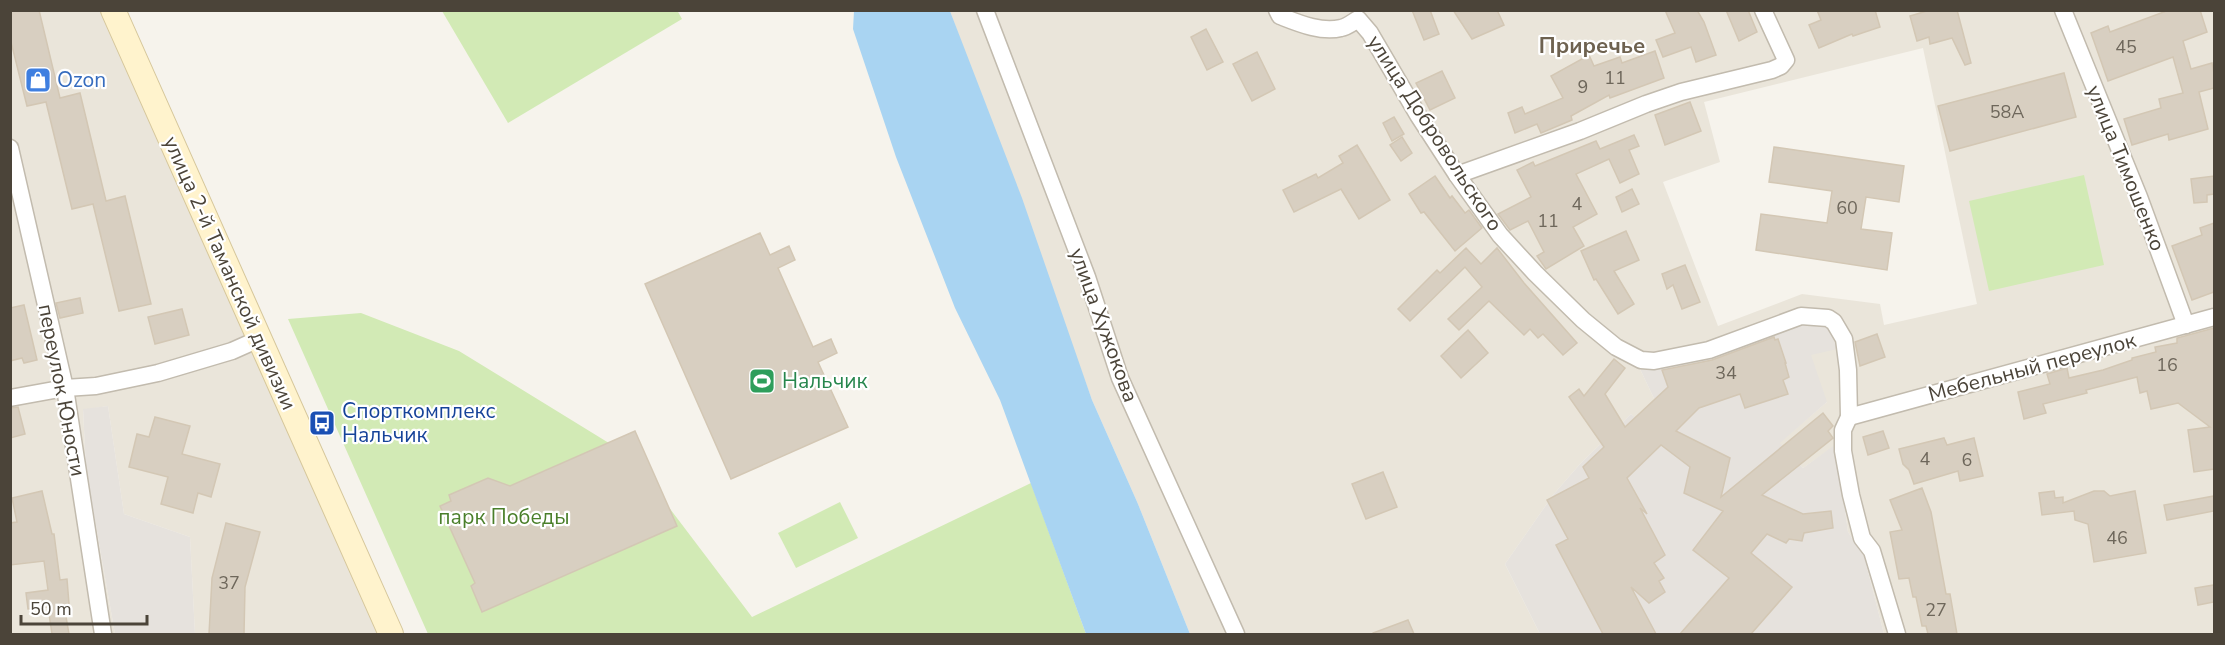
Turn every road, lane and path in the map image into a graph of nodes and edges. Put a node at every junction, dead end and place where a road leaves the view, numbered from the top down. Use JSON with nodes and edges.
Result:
{"nodes":[{"id":1,"x":113,"y":10,"type":"edge"},
{"id":2,"x":985,"y":10,"type":"edge"},
{"id":3,"x":1277,"y":10,"type":"edge"},
{"id":4,"x":1763,"y":10,"type":"edge"},
{"id":5,"x":2063,"y":10,"type":"edge"},
{"id":6,"x":1359,"y":15,"type":"edge"},
{"id":7,"x":10,"y":148,"type":"edge"},
{"id":8,"x":1457,"y":175,"type":"junction"},
{"id":9,"x":2214,"y":317,"type":"edge"},
{"id":10,"x":2186,"y":326,"type":"junction"},
{"id":11,"x":259,"y":339,"type":"junction"},
{"id":12,"x":65,"y":388,"type":"junction"},
{"id":13,"x":10,"y":398,"type":"edge"},
{"id":14,"x":1849,"y":417,"type":"junction"},
{"id":15,"x":103,"y":634,"type":"edge"},
{"id":16,"x":392,"y":634,"type":"edge"},
{"id":17,"x":1236,"y":634,"type":"edge"},
{"id":18,"x":1897,"y":634,"type":"edge"}],
"edges":[{"from":1,"to":11,"type":"main road","name":"улица 2-й Таманской дивизии"},
{"from":2,"to":17,"type":"street","name":"улица Хужокова"},
{"from":3,"to":6,"type":"street","name":"улица Добровольского"},
{"from":4,"to":8,"type":"street"},
{"from":5,"to":10,"type":"street","name":"улица Тимошенко"},
{"from":6,"to":8,"type":"street","name":"улица Добровольского"},
{"from":7,"to":12,"type":"street","name":"переулок Юности"},
{"from":8,"to":14,"type":"street","name":"улица Добровольского"},
{"from":9,"to":10,"type":"street","name":"Мебельный переулок"},
{"from":10,"to":14,"type":"street","name":"Мебельный переулок"},
{"from":11,"to":12,"type":"street"},
{"from":11,"to":16,"type":"main road","name":"улица 2-й Таманской дивизии"},
{"from":12,"to":13,"type":"street"},
{"from":12,"to":15,"type":"street","name":"переулок Юности"},
{"from":14,"to":18,"type":"street","name":"улица Добровольского"}]}
